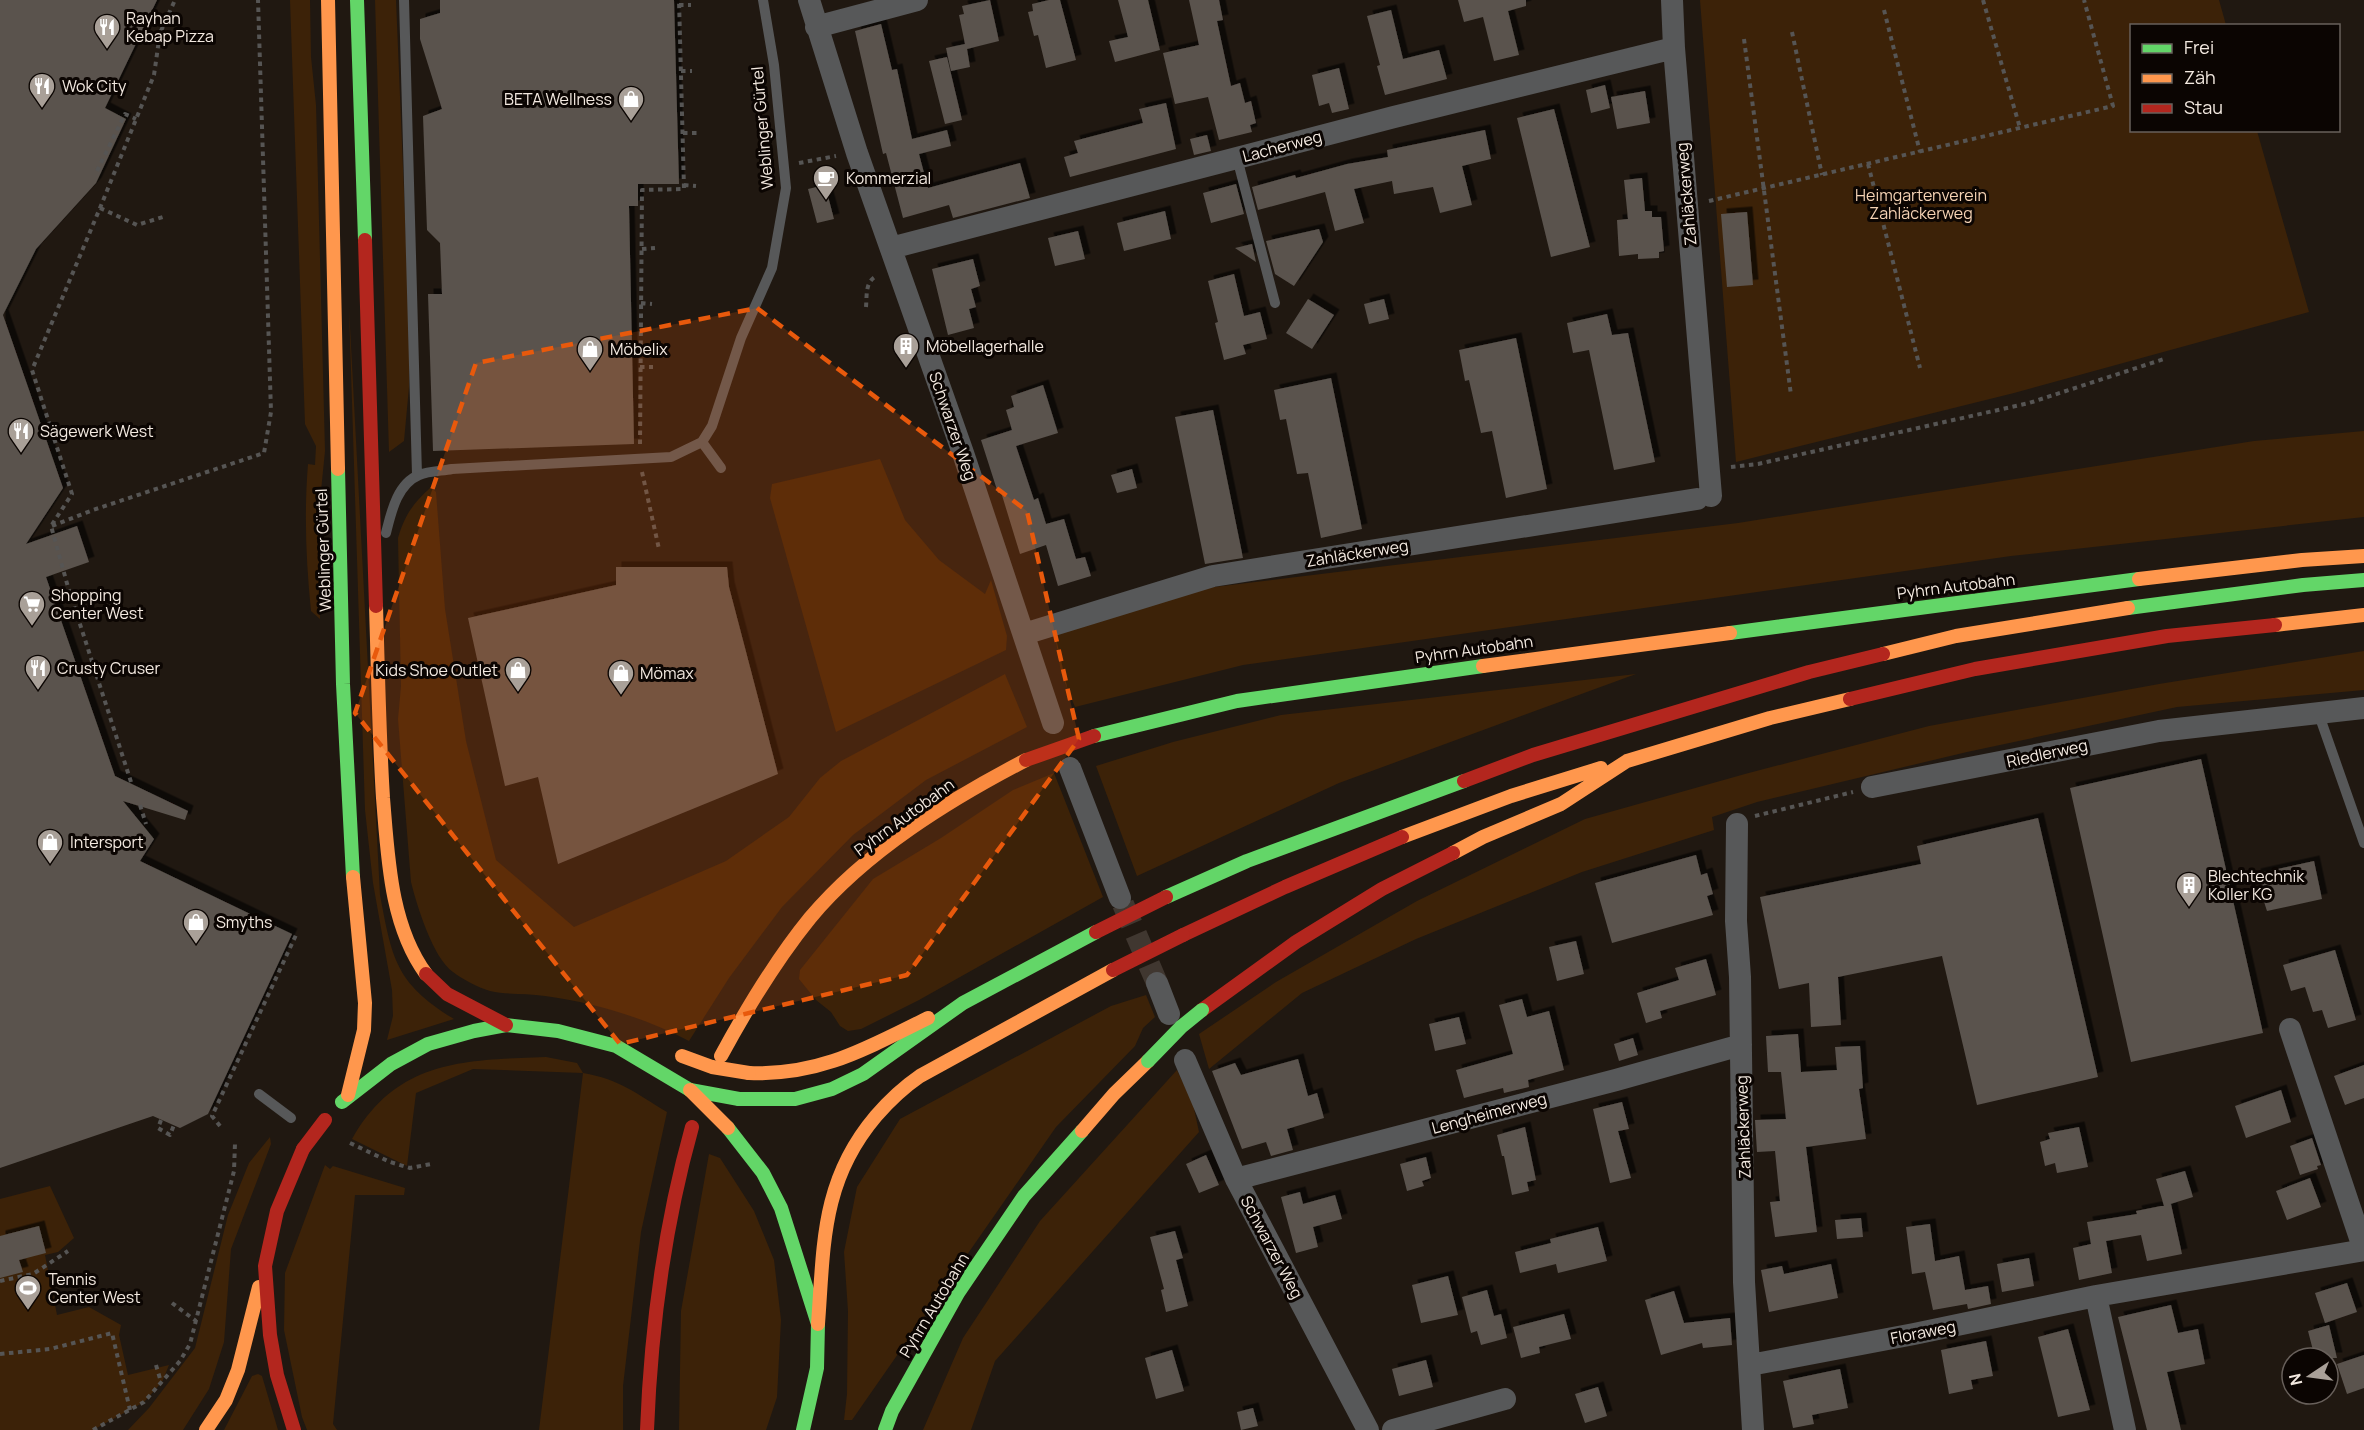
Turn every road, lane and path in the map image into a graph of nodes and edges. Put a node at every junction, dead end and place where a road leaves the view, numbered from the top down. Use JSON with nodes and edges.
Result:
{"nodes":[{"id":1,"x":175,"y":0,"type":"edge"},
{"id":2,"x":258,"y":0,"type":"edge"},
{"id":3,"x":328,"y":0,"type":"edge"},
{"id":4,"x":357,"y":0,"type":"edge"},
{"id":5,"x":404,"y":0,"type":"edge"},
{"id":6,"x":763,"y":0,"type":"edge"},
{"id":7,"x":809,"y":0,"type":"edge"},
{"id":8,"x":917,"y":0,"type":"edge"},
{"id":9,"x":1672,"y":0,"type":"edge"},
{"id":10,"x":1983,"y":0,"type":"edge"},
{"id":11,"x":2084,"y":0,"type":"edge"},
{"id":12,"x":679,"y":2,"type":"edge"},
{"id":13,"x":691,"y":4,"type":"dead end"},
{"id":14,"x":1884,"y":10,"type":"dead end"},
{"id":15,"x":816,"y":27,"type":"junction"},
{"id":16,"x":1792,"y":32,"type":"dead end"},
{"id":17,"x":1744,"y":39,"type":"dead end"},
{"id":18,"x":1674,"y":48,"type":"junction"},
{"id":19,"x":681,"y":71,"type":"junction"},
{"id":20,"x":692,"y":71,"type":"dead end"},
{"id":21,"x":136,"y":119,"type":"junction"},
{"id":22,"x":2020,"y":128,"type":"junction"},
{"id":23,"x":683,"y":133,"type":"junction"},
{"id":24,"x":697,"y":133,"type":"dead end"},
{"id":25,"x":1920,"y":152,"type":"junction"},
{"id":26,"x":831,"y":157,"type":"dead end"},
{"id":27,"x":1238,"y":158,"type":"junction"},
{"id":28,"x":1868,"y":164,"type":"junction"},
{"id":29,"x":785,"y":166,"type":"junction"},
{"id":30,"x":98,"y":171,"type":"dead end"},
{"id":31,"x":1822,"y":176,"type":"junction"},
{"id":32,"x":684,"y":185,"type":"junction"},
{"id":33,"x":696,"y":186,"type":"dead end"},
{"id":34,"x":1764,"y":189,"type":"junction"},
{"id":35,"x":1687,"y":203,"type":"junction"},
{"id":36,"x":100,"y":208,"type":"junction"},
{"id":37,"x":166,"y":216,"type":"dead end"},
{"id":38,"x":655,"y":248,"type":"dead end"},
{"id":39,"x":642,"y":249,"type":"junction"},
{"id":40,"x":895,"y":259,"type":"junction"},
{"id":41,"x":641,"y":303,"type":"junction"},
{"id":42,"x":1275,"y":303,"type":"dead end"},
{"id":43,"x":652,"y":304,"type":"dead end"},
{"id":44,"x":866,"y":307,"type":"dead end"},
{"id":45,"x":2164,"y":358,"type":"dead end"},
{"id":46,"x":640,"y":367,"type":"junction"},
{"id":47,"x":653,"y":367,"type":"dead end"},
{"id":48,"x":1920,"y":368,"type":"dead end"},
{"id":49,"x":1791,"y":395,"type":"dead end"},
{"id":50,"x":702,"y":442,"type":"junction"},
{"id":51,"x":640,"y":458,"type":"junction"},
{"id":52,"x":721,"y":468,"type":"dead end"},
{"id":53,"x":1709,"y":470,"type":"junction"},
{"id":54,"x":417,"y":475,"type":"junction"},
{"id":55,"x":51,"y":526,"type":"junction"},
{"id":56,"x":659,"y":549,"type":"dead end"},
{"id":57,"x":2364,"y":556,"type":"edge"},
{"id":58,"x":2364,"y":580,"type":"edge"},
{"id":59,"x":375,"y":583,"type":"junction"},
{"id":60,"x":2364,"y":615,"type":"edge"},
{"id":61,"x":1024,"y":634,"type":"junction"},
{"id":62,"x":2364,"y":708,"type":"edge"},
{"id":63,"x":2318,"y":712,"type":"junction"},
{"id":64,"x":1053,"y":723,"type":"dead end"},
{"id":65,"x":1627,"y":761,"type":"junction"},
{"id":66,"x":1070,"y":768,"type":"dead end"},
{"id":67,"x":131,"y":782,"type":"dead end"},
{"id":68,"x":1872,"y":788,"type":"joint"},
{"id":69,"x":140,"y":805,"type":"dead end"},
{"id":70,"x":146,"y":824,"type":"dead end"},
{"id":71,"x":1737,"y":824,"type":"joint"},
{"id":72,"x":2364,"y":843,"type":"edge"},
{"id":73,"x":1120,"y":898,"type":"tunnel mouth"},
{"id":74,"x":296,"y":935,"type":"dead end"},
{"id":75,"x":1156,"y":983,"type":"tunnel mouth"},
{"id":76,"x":465,"y":1002,"type":"junction"},
{"id":77,"x":963,"y":1003,"type":"junction"},
{"id":78,"x":503,"y":1006,"type":"dead end"},
{"id":79,"x":1169,"y":1014,"type":"dead end"},
{"id":80,"x":506,"y":1025,"type":"junction"},
{"id":81,"x":2290,"y":1029,"type":"dead end"},
{"id":82,"x":1741,"y":1045,"type":"junction"},
{"id":83,"x":676,"y":1053,"type":"dead end"},
{"id":84,"x":721,"y":1056,"type":"dead end"},
{"id":85,"x":1185,"y":1060,"type":"dead end"},
{"id":86,"x":690,"y":1090,"type":"junction"},
{"id":87,"x":259,"y":1094,"type":"dead end"},
{"id":88,"x":348,"y":1095,"type":"junction"},
{"id":89,"x":291,"y":1118,"type":"dead end"},
{"id":90,"x":161,"y":1120,"type":"dead end"},
{"id":91,"x":174,"y":1125,"type":"dead end"},
{"id":92,"x":220,"y":1126,"type":"dead end"},
{"id":93,"x":692,"y":1127,"type":"dead end"},
{"id":94,"x":235,"y":1143,"type":"dead end"},
{"id":95,"x":350,"y":1143,"type":"dead end"},
{"id":96,"x":431,"y":1164,"type":"dead end"},
{"id":97,"x":1236,"y":1179,"type":"junction"},
{"id":98,"x":68,"y":1251,"type":"dead end"},
{"id":99,"x":265,"y":1266,"type":"junction"},
{"id":100,"x":0,"y":1281,"type":"edge"},
{"id":101,"x":2096,"y":1296,"type":"junction"},
{"id":102,"x":172,"y":1303,"type":"dead end"},
{"id":103,"x":196,"y":1321,"type":"junction"},
{"id":104,"x":818,"y":1324,"type":"junction"},
{"id":105,"x":0,"y":1354,"type":"edge"},
{"id":106,"x":156,"y":1365,"type":"dead end"},
{"id":107,"x":1749,"y":1365,"type":"junction"},
{"id":108,"x":162,"y":1382,"type":"junction"},
{"id":109,"x":1505,"y":1399,"type":"dead end"},
{"id":110,"x":130,"y":1410,"type":"junction"},
{"id":111,"x":892,"y":1412,"type":"junction"},
{"id":112,"x":93,"y":1430,"type":"edge"},
{"id":113,"x":206,"y":1430,"type":"edge"},
{"id":114,"x":294,"y":1430,"type":"edge"},
{"id":115,"x":647,"y":1430,"type":"edge"},
{"id":116,"x":803,"y":1430,"type":"edge"},
{"id":117,"x":877,"y":1430,"type":"edge"},
{"id":118,"x":885,"y":1430,"type":"edge"},
{"id":119,"x":1368,"y":1430,"type":"edge"},
{"id":120,"x":1393,"y":1430,"type":"edge"},
{"id":121,"x":1753,"y":1430,"type":"edge"},
{"id":122,"x":2125,"y":1430,"type":"edge"}],
"edges":[{"from":1,"to":21,"type":"path"},
{"from":2,"to":55,"type":"path"},
{"from":3,"to":88,"type":"main road","name":"Weblinger Gürtel"},
{"from":4,"to":59,"type":"main road"},
{"from":5,"to":54,"type":"lane"},
{"from":6,"to":29,"type":"lane","name":"Weblinger Gürtel"},
{"from":7,"to":15,"type":"street","name":"Schwarzer Weg"},
{"from":8,"to":15,"type":"street"},
{"from":9,"to":18,"type":"street","name":"Zahläckerweg"},
{"from":10,"to":22,"type":"path"},
{"from":11,"to":22,"type":"path"},
{"from":12,"to":13,"type":"path"},
{"from":12,"to":19,"type":"path"},
{"from":14,"to":25,"type":"path"},
{"from":15,"to":40,"type":"street","name":"Schwarzer Weg"},
{"from":16,"to":31,"type":"path"},
{"from":17,"to":34,"type":"path"},
{"from":18,"to":27,"type":"street","name":"Lacherweg"},
{"from":18,"to":35,"type":"street","name":"Zahläckerweg"},
{"from":19,"to":20,"type":"path"},
{"from":19,"to":23,"type":"path"},
{"from":21,"to":30,"type":"path"},
{"from":21,"to":36,"type":"path"},
{"from":22,"to":25,"type":"path"},
{"from":23,"to":24,"type":"path"},
{"from":23,"to":32,"type":"path"},
{"from":25,"to":28,"type":"path"},
{"from":26,"to":29,"type":"path"},
{"from":27,"to":40,"type":"street","name":"Lacherweg"},
{"from":27,"to":42,"type":"lane"},
{"from":28,"to":31,"type":"path"},
{"from":28,"to":48,"type":"path"},
{"from":29,"to":50,"type":"lane","name":"Weblinger Gürtel"},
{"from":31,"to":34,"type":"path"},
{"from":32,"to":33,"type":"path"},
{"from":32,"to":39,"type":"path"},
{"from":34,"to":35,"type":"path"},
{"from":34,"to":49,"type":"path"},
{"from":35,"to":53,"type":"street","name":"Zahläckerweg"},
{"from":36,"to":37,"type":"path"},
{"from":36,"to":55,"type":"path"},
{"from":38,"to":39,"type":"path"},
{"from":39,"to":41,"type":"path"},
{"from":40,"to":44,"type":"path"},
{"from":40,"to":61,"type":"street","name":"Schwarzer Weg"},
{"from":41,"to":43,"type":"path"},
{"from":41,"to":46,"type":"path"},
{"from":45,"to":53,"type":"path"},
{"from":46,"to":47,"type":"path"},
{"from":46,"to":51,"type":"path"},
{"from":50,"to":51,"type":"lane"},
{"from":50,"to":52,"type":"lane"},
{"from":51,"to":54,"type":"lane"},
{"from":51,"to":56,"type":"path"},
{"from":53,"to":61,"type":"street","name":"Zahläckerweg"},
{"from":54,"to":59,"type":"lane"},
{"from":55,"to":67,"type":"path"},
{"from":57,"to":84,"type":"main road","name":"Pyhrn Autobahn","bridge":true},
{"from":58,"to":77,"type":"main road","bridge":true},
{"from":59,"to":76,"type":"main road"},
{"from":60,"to":65,"type":"main road","name":"Pyhrn Autobahn"},
{"from":61,"to":64,"type":"street","name":"Schwarzer Weg"},
{"from":62,"to":63,"type":"street","name":"Riedlerweg"},
{"from":63,"to":68,"type":"street","name":"Riedlerweg"},
{"from":63,"to":72,"type":"lane"},
{"from":65,"to":104,"type":"main road","bridge":true},
{"from":65,"to":111,"type":"main road","name":"Pyhrn Autobahn","bridge":true},
{"from":66,"to":73,"type":"street"},
{"from":68,"to":71,"type":"path"},
{"from":69,"to":70,"type":"path"},
{"from":71,"to":82,"type":"street","name":"Zahläckerweg"},
{"from":74,"to":92,"type":"path"},
{"from":75,"to":79,"type":"street"},
{"from":76,"to":78,"type":"main road"},
{"from":76,"to":80,"type":"main road"},
{"from":77,"to":83,"type":"main road","bridge":true},
{"from":77,"to":86,"type":"main road","bridge":true},
{"from":80,"to":86,"type":"main road"},
{"from":80,"to":88,"type":"main road"},
{"from":81,"to":101,"type":"street","name":"Floraweg"},
{"from":82,"to":97,"type":"street","name":"Lengheimerweg"},
{"from":82,"to":107,"type":"street","name":"Zahläckerweg"},
{"from":85,"to":97,"type":"street","name":"Schwarzer Weg"},
{"from":86,"to":104,"type":"main road","bridge":true},
{"from":87,"to":89,"type":"lane"},
{"from":88,"to":99,"type":"main road","bridge":true},
{"from":90,"to":91,"type":"path"},
{"from":93,"to":115,"type":"main road"},
{"from":94,"to":103,"type":"path"},
{"from":95,"to":96,"type":"path"},
{"from":97,"to":119,"type":"street","name":"Schwarzer Weg"},
{"from":98,"to":100,"type":"path"},
{"from":99,"to":113,"type":"main road"},
{"from":99,"to":114,"type":"main road"},
{"from":101,"to":107,"type":"street","name":"Floraweg"},
{"from":101,"to":122,"type":"street"},
{"from":102,"to":103,"type":"path"},
{"from":103,"to":108,"type":"path"},
{"from":104,"to":116,"type":"main road"},
{"from":105,"to":110,"type":"path"},
{"from":106,"to":108,"type":"path"},
{"from":107,"to":121,"type":"street","name":"Zahläckerweg"},
{"from":108,"to":110,"type":"path"},
{"from":109,"to":120,"type":"street"},
{"from":110,"to":112,"type":"path"},
{"from":111,"to":117,"type":"lane"},
{"from":111,"to":118,"type":"main road","name":"Pyhrn Autobahn"}]}
